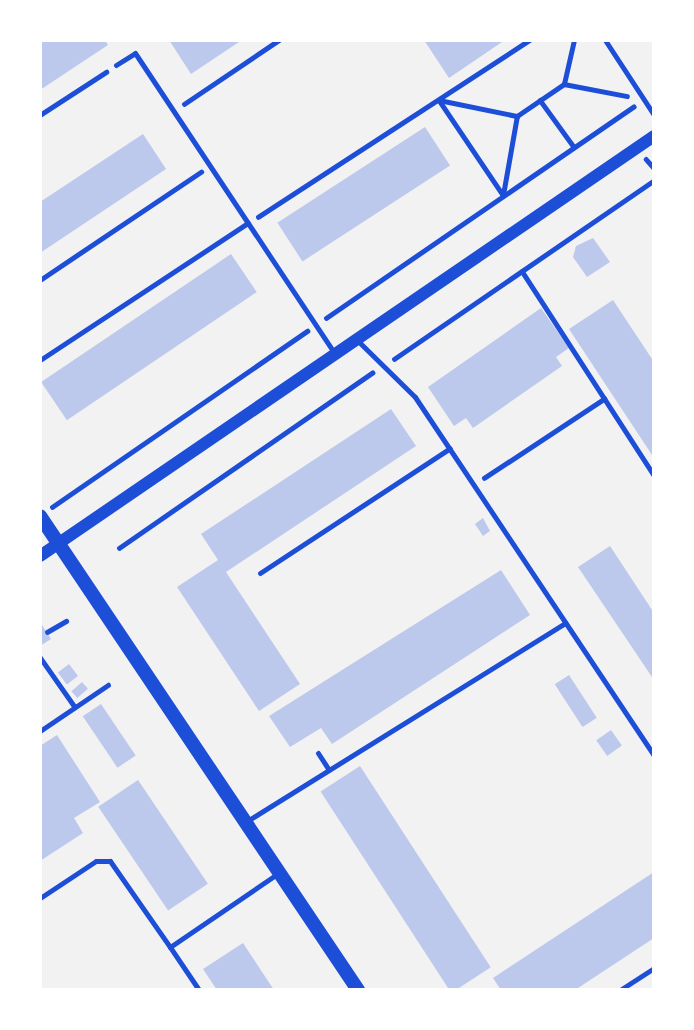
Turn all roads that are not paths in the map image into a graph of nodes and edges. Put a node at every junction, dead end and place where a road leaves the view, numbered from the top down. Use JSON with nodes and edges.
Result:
{"nodes":[{"id":1,"x":605,"y":40,"type":"edge"},
{"id":2,"x":116,"y":65,"type":"road end"},
{"id":3,"x":654,"y":115,"type":"edge"},
{"id":4,"x":654,"y":136,"type":"edge"},
{"id":5,"x":248,"y":223,"type":"junction"},
{"id":6,"x":357,"y":339,"type":"junction"},
{"id":7,"x":335,"y":354,"type":"junction"},
{"id":8,"x":40,"y":360,"type":"edge"},
{"id":9,"x":450,"y":448,"type":"junction"},
{"id":10,"x":40,"y":515,"type":"edge"},
{"id":11,"x":58,"y":543,"type":"junction"},
{"id":12,"x":40,"y":556,"type":"edge"},
{"id":13,"x":260,"y":573,"type":"dead end"},
{"id":14,"x":565,"y":623,"type":"junction"},
{"id":15,"x":318,"y":753,"type":"dead end"},
{"id":16,"x":654,"y":755,"type":"edge"},
{"id":17,"x":328,"y":770,"type":"junction"},
{"id":18,"x":246,"y":822,"type":"junction"},
{"id":19,"x":279,"y":872,"type":"junction"},
{"id":20,"x":40,"y":898,"type":"edge"},
{"id":21,"x":170,"y":947,"type":"junction"},
{"id":22,"x":654,"y":968,"type":"edge"},
{"id":23,"x":199,"y":990,"type":"edge"},
{"id":24,"x":358,"y":990,"type":"edge"},
{"id":25,"x":620,"y":990,"type":"edge"}],
"edges":[{"from":1,"to":3,"type":"lane"},
{"from":2,"to":5,"type":"lane"},
{"from":4,"to":6,"type":"street"},
{"from":5,"to":7,"type":"lane"},
{"from":5,"to":8,"type":"lane"},
{"from":6,"to":7,"type":"street"},
{"from":6,"to":9,"type":"lane"},
{"from":7,"to":11,"type":"street"},
{"from":9,"to":13,"type":"lane"},
{"from":9,"to":14,"type":"lane"},
{"from":10,"to":11,"type":"main road"},
{"from":11,"to":12,"type":"street"},
{"from":11,"to":18,"type":"main road"},
{"from":14,"to":16,"type":"lane"},
{"from":14,"to":17,"type":"lane"},
{"from":15,"to":17,"type":"lane"},
{"from":17,"to":18,"type":"lane"},
{"from":18,"to":19,"type":"main road"},
{"from":19,"to":21,"type":"lane"},
{"from":19,"to":24,"type":"main road"},
{"from":20,"to":21,"type":"lane"},
{"from":21,"to":23,"type":"lane"},
{"from":22,"to":25,"type":"lane"}]}
